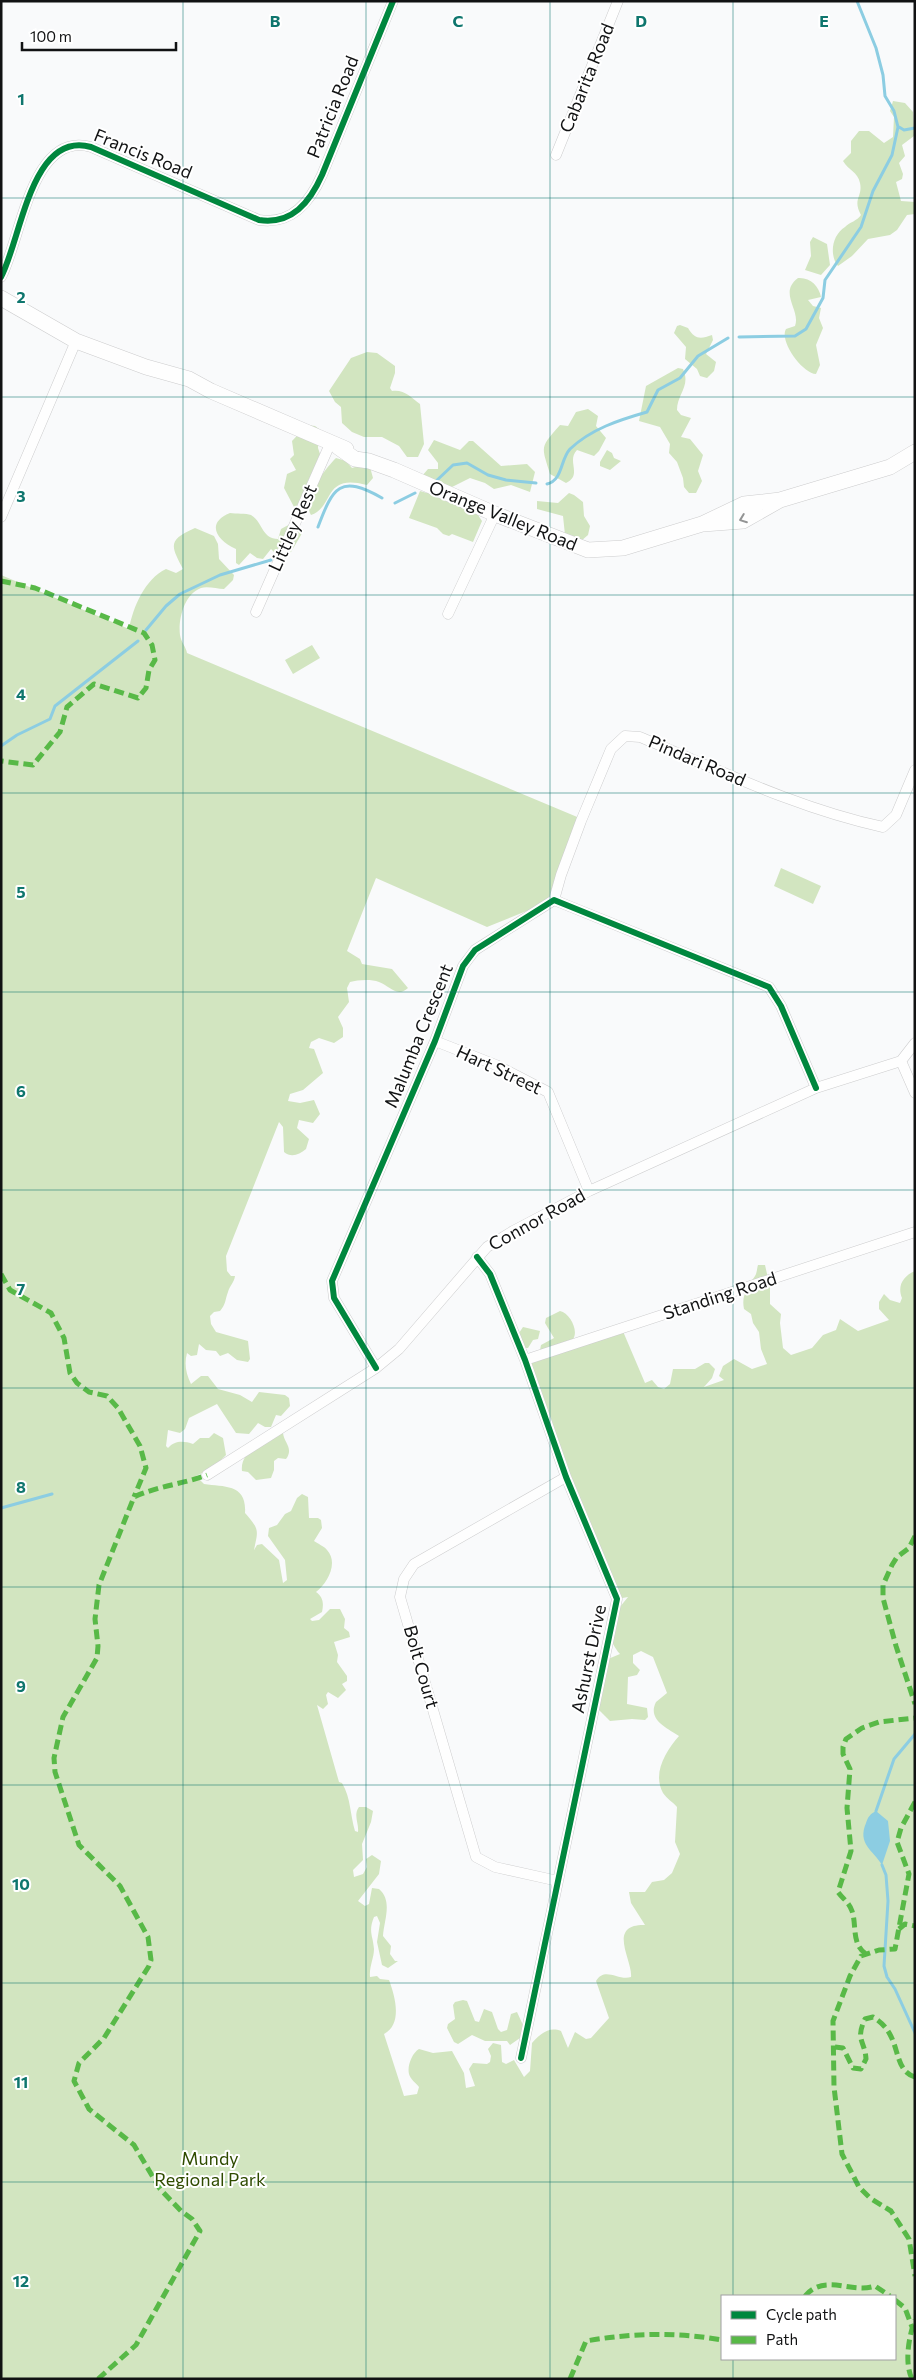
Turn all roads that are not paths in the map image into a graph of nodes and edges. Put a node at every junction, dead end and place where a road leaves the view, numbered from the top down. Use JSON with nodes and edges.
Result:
{"nodes":[{"id":1,"x":393,"y":1,"type":"edge"},
{"id":2,"x":618,"y":1,"type":"edge"},
{"id":3,"x":556,"y":155,"type":"dead end"},
{"id":4,"x":290,"y":216,"type":"joint"},
{"id":5,"x":1,"y":277,"type":"edge"},
{"id":6,"x":1,"y":298,"type":"edge"},
{"id":7,"x":76,"y":341,"type":"junction"},
{"id":8,"x":334,"y":445,"type":"junction"},
{"id":9,"x":915,"y":452,"type":"edge"},
{"id":10,"x":495,"y":514,"type":"junction"},
{"id":11,"x":1,"y":517,"type":"edge"},
{"id":12,"x":256,"y":612,"type":"dead end"},
{"id":13,"x":448,"y":614,"type":"dead end"},
{"id":14,"x":915,"y":770,"type":"edge"},
{"id":15,"x":554,"y":900,"type":"junction"},
{"id":16,"x":435,"y":1041,"type":"junction"},
{"id":17,"x":915,"y":1043,"type":"edge"},
{"id":18,"x":901,"y":1061,"type":"junction"},
{"id":19,"x":816,"y":1088,"type":"junction"},
{"id":20,"x":915,"y":1092,"type":"edge"},
{"id":21,"x":589,"y":1191,"type":"junction"},
{"id":22,"x":915,"y":1232,"type":"edge"},
{"id":23,"x":477,"y":1258,"type":"junction"},
{"id":24,"x":525,"y":1360,"type":"junction"},
{"id":25,"x":376,"y":1368,"type":"junction"},
{"id":26,"x":207,"y":1475,"type":"dead end"},
{"id":27,"x":566,"y":1477,"type":"junction"},
{"id":28,"x":558,"y":1881,"type":"junction"},
{"id":29,"x":521,"y":2058,"type":"dead end"}],
"edges":[{"from":1,"to":4,"type":"street","name":"Patricia Road"},
{"from":2,"to":3,"type":"street","name":"Cabarita Road"},
{"from":4,"to":5,"type":"street","name":"Francis Road"},
{"from":6,"to":7,"type":"street","name":"Orange Valley Road"},
{"from":7,"to":8,"type":"street","name":"Orange Valley Road"},
{"from":7,"to":11,"type":"street"},
{"from":8,"to":10,"type":"street","name":"Orange Valley Road"},
{"from":8,"to":12,"type":"street","name":"Littley Rest"},
{"from":9,"to":10,"type":"street","name":"Orange Valley Road"},
{"from":10,"to":13,"type":"street"},
{"from":14,"to":15,"type":"street","name":"Pindari Road"},
{"from":15,"to":16,"type":"street","name":"Malumba Crescent"},
{"from":15,"to":19,"type":"street"},
{"from":16,"to":21,"type":"street","name":"Hart Street"},
{"from":16,"to":25,"type":"street","name":"Malumba Crescent"},
{"from":17,"to":18,"type":"street"},
{"from":18,"to":19,"type":"street","name":"Connor Road"},
{"from":18,"to":20,"type":"street"},
{"from":19,"to":21,"type":"street","name":"Connor Road"},
{"from":21,"to":23,"type":"street","name":"Connor Road"},
{"from":22,"to":24,"type":"street","name":"Standing Road"},
{"from":23,"to":24,"type":"street","name":"Ashurst Drive"},
{"from":23,"to":25,"type":"street","name":"Connor Road"},
{"from":24,"to":27,"type":"street","name":"Ashurst Drive"},
{"from":25,"to":26,"type":"street","name":"Connor Road"},
{"from":27,"to":28,"type":"street","name":"Ashurst Drive"},
{"from":27,"to":28,"type":"street","name":"Bolt Court"},
{"from":28,"to":29,"type":"street","name":"Ashurst Drive"}]}
